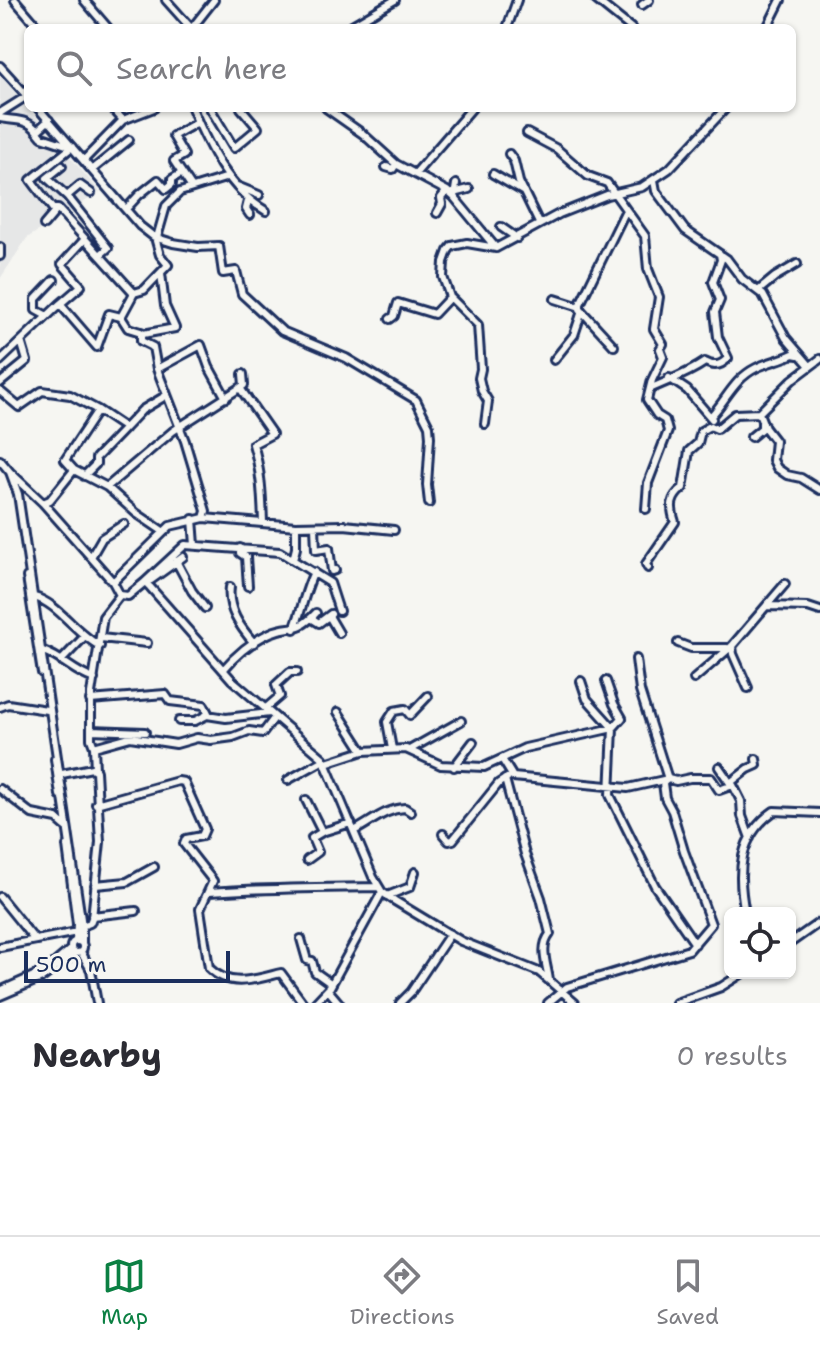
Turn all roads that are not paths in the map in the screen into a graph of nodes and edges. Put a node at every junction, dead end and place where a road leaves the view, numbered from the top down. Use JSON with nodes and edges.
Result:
{"nodes":[{"id":1,"x":15,"y":0,"type":"edge"},
{"id":2,"x":84,"y":0,"type":"edge"},
{"id":3,"x":166,"y":0,"type":"edge"},
{"id":4,"x":214,"y":0,"type":"edge"},
{"id":5,"x":395,"y":0,"type":"edge"},
{"id":6,"x":517,"y":0,"type":"edge"},
{"id":7,"x":596,"y":0,"type":"edge"},
{"id":8,"x":649,"y":0,"type":"edge"},
{"id":9,"x":781,"y":0,"type":"edge"},
{"id":10,"x":642,"y":5,"type":"dead end"},
{"id":11,"x":363,"y":20,"type":"junction"},
{"id":12,"x":36,"y":24,"type":"edge"},
{"id":13,"x":105,"y":24,"type":"edge"},
{"id":14,"x":188,"y":24,"type":"edge"},
{"id":15,"x":195,"y":24,"type":"edge"},
{"id":16,"x":355,"y":24,"type":"edge"},
{"id":17,"x":370,"y":24,"type":"edge"},
{"id":18,"x":508,"y":24,"type":"edge"},
{"id":19,"x":626,"y":24,"type":"edge"},
{"id":20,"x":769,"y":24,"type":"edge"},
{"id":21,"x":0,"y":66,"type":"edge"},
{"id":22,"x":24,"y":92,"type":"edge"},
{"id":23,"x":24,"y":99,"type":"edge"},
{"id":24,"x":42,"y":112,"type":"edge"},
{"id":25,"x":116,"y":112,"type":"edge"},
{"id":26,"x":144,"y":112,"type":"edge"},
{"id":27,"x":194,"y":112,"type":"edge"},
{"id":28,"x":212,"y":112,"type":"edge"},
{"id":29,"x":244,"y":112,"type":"edge"},
{"id":30,"x":332,"y":112,"type":"edge"},
{"id":31,"x":469,"y":112,"type":"edge"},
{"id":32,"x":722,"y":112,"type":"edge"},
{"id":33,"x":0,"y":116,"type":"edge"},
{"id":34,"x":49,"y":120,"type":"junction"},
{"id":35,"x":123,"y":120,"type":"junction"},
{"id":36,"x":198,"y":122,"type":"junction"},
{"id":37,"x":37,"y":131,"type":"junction"},
{"id":38,"x":527,"y":133,"type":"dead end"},
{"id":39,"x":129,"y":140,"type":"dead end"},
{"id":40,"x":72,"y":147,"type":"junction"},
{"id":41,"x":509,"y":154,"type":"dead end"},
{"id":42,"x":84,"y":160,"type":"junction"},
{"id":43,"x":396,"y":164,"type":"junction"},
{"id":44,"x":62,"y":166,"type":"dead end"},
{"id":45,"x":386,"y":167,"type":"dead end"},
{"id":46,"x":92,"y":170,"type":"junction"},
{"id":47,"x":182,"y":173,"type":"junction"},
{"id":48,"x":415,"y":174,"type":"junction"},
{"id":49,"x":493,"y":174,"type":"dead end"},
{"id":50,"x":225,"y":178,"type":"dead end"},
{"id":51,"x":654,"y":180,"type":"junction"},
{"id":52,"x":237,"y":186,"type":"junction"},
{"id":53,"x":192,"y":188,"type":"junction"},
{"id":54,"x":469,"y":189,"type":"dead end"},
{"id":55,"x":447,"y":191,"type":"junction"},
{"id":56,"x":455,"y":191,"type":"junction"},
{"id":57,"x":524,"y":192,"type":"junction"},
{"id":58,"x":91,"y":193,"type":"dead end"},
{"id":59,"x":616,"y":193,"type":"junction"},
{"id":60,"x":259,"y":195,"type":"dead end"},
{"id":61,"x":67,"y":196,"type":"junction"},
{"id":62,"x":248,"y":201,"type":"junction"},
{"id":63,"x":53,"y":209,"type":"junction"},
{"id":64,"x":126,"y":209,"type":"junction"},
{"id":65,"x":626,"y":210,"type":"junction"},
{"id":66,"x":266,"y":211,"type":"dead end"},
{"id":67,"x":437,"y":213,"type":"dead end"},
{"id":68,"x":250,"y":215,"type":"dead end"},
{"id":69,"x":539,"y":223,"type":"junction"},
{"id":70,"x":44,"y":225,"type":"dead end"},
{"id":71,"x":501,"y":227,"type":"dead end"},
{"id":72,"x":158,"y":238,"type":"junction"},
{"id":73,"x":517,"y":238,"type":"junction"},
{"id":74,"x":85,"y":239,"type":"junction"},
{"id":75,"x":0,"y":247,"type":"edge"},
{"id":76,"x":496,"y":248,"type":"junction"},
{"id":77,"x":720,"y":254,"type":"junction"},
{"id":78,"x":100,"y":255,"type":"junction"},
{"id":79,"x":0,"y":256,"type":"edge"},
{"id":80,"x":797,"y":264,"type":"dead end"},
{"id":81,"x":161,"y":273,"type":"junction"},
{"id":82,"x":54,"y":280,"type":"dead end"},
{"id":83,"x":758,"y":291,"type":"junction"},
{"id":84,"x":134,"y":293,"type":"junction"},
{"id":85,"x":450,"y":297,"type":"junction"},
{"id":86,"x":555,"y":299,"type":"dead end"},
{"id":87,"x":60,"y":304,"type":"junction"},
{"id":88,"x":581,"y":309,"type":"junction"},
{"id":89,"x":47,"y":316,"type":"junction"},
{"id":90,"x":121,"y":317,"type":"junction"},
{"id":91,"x":390,"y":319,"type":"dead end"},
{"id":92,"x":143,"y":334,"type":"junction"},
{"id":93,"x":21,"y":341,"type":"junction"},
{"id":94,"x":614,"y":346,"type":"dead end"},
{"id":95,"x":798,"y":355,"type":"junction"},
{"id":96,"x":820,"y":359,"type":"edge"},
{"id":97,"x":554,"y":360,"type":"dead end"},
{"id":98,"x":0,"y":361,"type":"edge"},
{"id":99,"x":810,"y":366,"type":"junction"},
{"id":100,"x":157,"y":369,"type":"junction"},
{"id":101,"x":243,"y":374,"type":"dead end"},
{"id":102,"x":669,"y":378,"type":"junction"},
{"id":103,"x":0,"y":383,"type":"edge"},
{"id":104,"x":240,"y":388,"type":"junction"},
{"id":105,"x":650,"y":390,"type":"junction"},
{"id":106,"x":0,"y":391,"type":"edge"},
{"id":107,"x":167,"y":395,"type":"junction"},
{"id":108,"x":226,"y":398,"type":"junction"},
{"id":109,"x":98,"y":410,"type":"junction"},
{"id":110,"x":759,"y":413,"type":"junction"},
{"id":111,"x":711,"y":416,"type":"junction"},
{"id":112,"x":762,"y":422,"type":"junction"},
{"id":113,"x":485,"y":424,"type":"dead end"},
{"id":114,"x":713,"y":427,"type":"junction"},
{"id":115,"x":125,"y":428,"type":"junction"},
{"id":116,"x":181,"y":428,"type":"junction"},
{"id":117,"x":751,"y":437,"type":"dead end"},
{"id":118,"x":0,"y":460,"type":"edge"},
{"id":119,"x":0,"y":466,"type":"edge"},
{"id":120,"x":74,"y":470,"type":"junction"},
{"id":121,"x":10,"y":472,"type":"junction"},
{"id":122,"x":84,"y":476,"type":"junction"},
{"id":123,"x":107,"y":487,"type":"junction"},
{"id":124,"x":820,"y":490,"type":"edge"},
{"id":125,"x":43,"y":503,"type":"junction"},
{"id":126,"x":429,"y":503,"type":"dead end"},
{"id":127,"x":646,"y":509,"type":"dead end"},
{"id":128,"x":204,"y":518,"type":"junction"},
{"id":129,"x":193,"y":519,"type":"junction"},
{"id":130,"x":263,"y":522,"type":"junction"},
{"id":131,"x":124,"y":524,"type":"dead end"},
{"id":132,"x":296,"y":526,"type":"junction"},
{"id":133,"x":315,"y":526,"type":"junction"},
{"id":134,"x":394,"y":530,"type":"dead end"},
{"id":135,"x":164,"y":532,"type":"junction"},
{"id":136,"x":195,"y":545,"type":"junction"},
{"id":137,"x":240,"y":548,"type":"junction"},
{"id":138,"x":91,"y":557,"type":"junction"},
{"id":139,"x":183,"y":557,"type":"dead end"},
{"id":140,"x":293,"y":560,"type":"junction"},
{"id":141,"x":176,"y":561,"type":"junction"},
{"id":142,"x":648,"y":568,"type":"dead end"},
{"id":143,"x":335,"y":570,"type":"dead end"},
{"id":144,"x":314,"y":572,"type":"junction"},
{"id":145,"x":113,"y":582,"type":"junction"},
{"id":146,"x":146,"y":584,"type":"junction"},
{"id":147,"x":785,"y":584,"type":"dead end"},
{"id":148,"x":248,"y":586,"type":"dead end"},
{"id":149,"x":230,"y":587,"type":"dead end"},
{"id":150,"x":120,"y":595,"type":"junction"},
{"id":151,"x":34,"y":597,"type":"junction"},
{"id":152,"x":767,"y":606,"type":"junction"},
{"id":153,"x":205,"y":608,"type":"dead end"},
{"id":154,"x":820,"y":611,"type":"edge"},
{"id":155,"x":333,"y":613,"type":"junction"},
{"id":156,"x":294,"y":629,"type":"junction"},
{"id":157,"x":339,"y":633,"type":"dead end"},
{"id":158,"x":84,"y":637,"type":"junction"},
{"id":159,"x":100,"y":642,"type":"junction"},
{"id":160,"x":147,"y":643,"type":"dead end"},
{"id":161,"x":254,"y":643,"type":"junction"},
{"id":162,"x":678,"y":643,"type":"dead end"},
{"id":163,"x":732,"y":647,"type":"junction"},
{"id":164,"x":43,"y":651,"type":"junction"},
{"id":165,"x":636,"y":659,"type":"dead end"},
{"id":166,"x":61,"y":661,"type":"junction"},
{"id":167,"x":223,"y":670,"type":"junction"},
{"id":168,"x":297,"y":672,"type":"dead end"},
{"id":169,"x":94,"y":679,"type":"junction"},
{"id":170,"x":694,"y":679,"type":"dead end"},
{"id":171,"x":581,"y":681,"type":"dead end"},
{"id":172,"x":606,"y":681,"type":"dead end"},
{"id":173,"x":748,"y":688,"type":"dead end"},
{"id":174,"x":428,"y":696,"type":"dead end"},
{"id":175,"x":90,"y":700,"type":"junction"},
{"id":176,"x":0,"y":707,"type":"edge"},
{"id":177,"x":47,"y":710,"type":"junction"},
{"id":178,"x":338,"y":712,"type":"dead end"},
{"id":179,"x":270,"y":713,"type":"junction"},
{"id":180,"x":209,"y":715,"type":"junction"},
{"id":181,"x":179,"y":721,"type":"dead end"},
{"id":182,"x":461,"y":721,"type":"dead end"},
{"id":183,"x":613,"y":728,"type":"junction"},
{"id":184,"x":91,"y":730,"type":"junction"},
{"id":185,"x":145,"y":732,"type":"dead end"},
{"id":186,"x":473,"y":742,"type":"dead end"},
{"id":187,"x":94,"y":747,"type":"junction"},
{"id":188,"x":392,"y":749,"type":"junction"},
{"id":189,"x":411,"y":749,"type":"junction"},
{"id":190,"x":363,"y":751,"type":"junction"},
{"id":191,"x":502,"y":759,"type":"junction"},
{"id":192,"x":756,"y":759,"type":"dead end"},
{"id":193,"x":325,"y":762,"type":"junction"},
{"id":194,"x":454,"y":767,"type":"junction"},
{"id":195,"x":719,"y":767,"type":"dead end"},
{"id":196,"x":95,"y":769,"type":"junction"},
{"id":197,"x":62,"y":774,"type":"junction"},
{"id":198,"x":508,"y":777,"type":"junction"},
{"id":199,"x":668,"y":779,"type":"junction"},
{"id":200,"x":288,"y":780,"type":"dead end"},
{"id":201,"x":732,"y":784,"type":"junction"},
{"id":202,"x":609,"y":788,"type":"junction"},
{"id":203,"x":0,"y":789,"type":"edge"},
{"id":204,"x":306,"y":800,"type":"dead end"},
{"id":205,"x":96,"y":804,"type":"junction"},
{"id":206,"x":411,"y":812,"type":"dead end"},
{"id":207,"x":820,"y":813,"type":"edge"},
{"id":208,"x":65,"y":826,"type":"junction"},
{"id":209,"x":353,"y":827,"type":"junction"},
{"id":210,"x":322,"y":832,"type":"junction"},
{"id":211,"x":443,"y":834,"type":"dead end"},
{"id":212,"x":750,"y":838,"type":"junction"},
{"id":213,"x":307,"y":860,"type":"dead end"},
{"id":214,"x":154,"y":867,"type":"dead end"},
{"id":215,"x":415,"y":872,"type":"dead end"},
{"id":216,"x":95,"y":885,"type":"junction"},
{"id":217,"x":209,"y":892,"type":"junction"},
{"id":218,"x":383,"y":892,"type":"junction"},
{"id":219,"x":0,"y":897,"type":"edge"},
{"id":220,"x":744,"y":907,"type":"edge"},
{"id":221,"x":136,"y":911,"type":"dead end"},
{"id":222,"x":92,"y":916,"type":"junction"},
{"id":223,"x":820,"y":922,"type":"edge"},
{"id":224,"x":450,"y":934,"type":"junction"},
{"id":225,"x":79,"y":935,"type":"junction"},
{"id":226,"x":34,"y":939,"type":"junction"},
{"id":227,"x":301,"y":939,"type":"dead end"},
{"id":228,"x":796,"y":939,"type":"edge"},
{"id":229,"x":695,"y":944,"type":"junction"},
{"id":230,"x":0,"y":947,"type":"edge"},
{"id":231,"x":76,"y":951,"type":"junction"},
{"id":232,"x":734,"y":979,"type":"edge"},
{"id":233,"x":549,"y":980,"type":"junction"},
{"id":234,"x":329,"y":988,"type":"junction"},
{"id":235,"x":561,"y":990,"type":"junction"},
{"id":236,"x":0,"y":994,"type":"edge"},
{"id":237,"x":97,"y":1003,"type":"edge"},
{"id":238,"x":303,"y":1003,"type":"edge"},
{"id":239,"x":315,"y":1003,"type":"edge"},
{"id":240,"x":339,"y":1003,"type":"edge"},
{"id":241,"x":400,"y":1003,"type":"edge"},
{"id":242,"x":548,"y":1003,"type":"edge"},
{"id":243,"x":575,"y":1003,"type":"edge"},
{"id":244,"x":676,"y":1003,"type":"edge"}],
"edges":[{"from":1,"to":12,"type":"street"},
{"from":2,"to":13,"type":"street"},
{"from":3,"to":14,"type":"street"},
{"from":4,"to":15,"type":"street"},
{"from":5,"to":11,"type":"street"},
{"from":6,"to":18,"type":"street"},
{"from":7,"to":19,"type":"street"},
{"from":8,"to":10,"type":"street"},
{"from":9,"to":20,"type":"street"},
{"from":11,"to":16,"type":"street"},
{"from":11,"to":17,"type":"street"},
{"from":21,"to":22,"type":"street"},
{"from":23,"to":33,"type":"street"},
{"from":24,"to":34,"type":"street"},
{"from":25,"to":35,"type":"street"},
{"from":26,"to":35,"type":"street"},
{"from":27,"to":36,"type":"street"},
{"from":28,"to":29,"type":"street"},
{"from":30,"to":43,"type":"street"},
{"from":31,"to":48,"type":"street"},
{"from":32,"to":51,"type":"street"},
{"from":33,"to":37,"type":"street"},
{"from":34,"to":37,"type":"street"},
{"from":34,"to":40,"type":"street"},
{"from":35,"to":42,"type":"street"},
{"from":36,"to":47,"type":"street"},
{"from":36,"to":52,"type":"street"},
{"from":37,"to":40,"type":"street"},
{"from":38,"to":59,"type":"street"},
{"from":39,"to":46,"type":"street"},
{"from":40,"to":42,"type":"street"},
{"from":40,"to":63,"type":"street"},
{"from":41,"to":57,"type":"street"},
{"from":42,"to":46,"type":"street"},
{"from":43,"to":45,"type":"street"},
{"from":43,"to":48,"type":"street"},
{"from":44,"to":61,"type":"street"},
{"from":46,"to":64,"type":"street"},
{"from":47,"to":53,"type":"street"},
{"from":47,"to":64,"type":"street"},
{"from":48,"to":55,"type":"street"},
{"from":49,"to":57,"type":"street"},
{"from":50,"to":53,"type":"street"},
{"from":51,"to":59,"type":"street"},
{"from":51,"to":77,"type":"street"},
{"from":52,"to":60,"type":"street"},
{"from":52,"to":62,"type":"street"},
{"from":53,"to":72,"type":"street"},
{"from":54,"to":56,"type":"street"},
{"from":55,"to":56,"type":"street"},
{"from":55,"to":67,"type":"street"},
{"from":56,"to":76,"type":"street"},
{"from":57,"to":69,"type":"street"},
{"from":58,"to":61,"type":"street"},
{"from":59,"to":65,"type":"street"},
{"from":59,"to":69,"type":"street"},
{"from":61,"to":78,"type":"street"},
{"from":62,"to":66,"type":"street"},
{"from":62,"to":68,"type":"street"},
{"from":63,"to":70,"type":"street"},
{"from":63,"to":74,"type":"street"},
{"from":64,"to":72,"type":"street"},
{"from":65,"to":88,"type":"street"},
{"from":65,"to":105,"type":"street"},
{"from":69,"to":73,"type":"street"},
{"from":71,"to":73,"type":"street"},
{"from":72,"to":81,"type":"street"},
{"from":72,"to":126,"type":"street"},
{"from":73,"to":76,"type":"street"},
{"from":74,"to":78,"type":"street"},
{"from":74,"to":87,"type":"street"},
{"from":75,"to":79,"type":"street"},
{"from":76,"to":85,"type":"street"},
{"from":77,"to":83,"type":"street"},
{"from":77,"to":102,"type":"street"},
{"from":78,"to":84,"type":"street"},
{"from":80,"to":83,"type":"street"},
{"from":81,"to":84,"type":"street"},
{"from":81,"to":92,"type":"street"},
{"from":82,"to":89,"type":"street"},
{"from":83,"to":95,"type":"street"},
{"from":84,"to":90,"type":"street"},
{"from":85,"to":91,"type":"street"},
{"from":85,"to":113,"type":"street"},
{"from":86,"to":88,"type":"street"},
{"from":87,"to":89,"type":"street"},
{"from":87,"to":90,"type":"street"},
{"from":88,"to":94,"type":"street"},
{"from":88,"to":97,"type":"street"},
{"from":89,"to":93,"type":"street"},
{"from":90,"to":92,"type":"street"},
{"from":92,"to":100,"type":"street"},
{"from":93,"to":98,"type":"street"},
{"from":93,"to":103,"type":"street"},
{"from":95,"to":99,"type":"street"},
{"from":95,"to":111,"type":"street"},
{"from":96,"to":99,"type":"street"},
{"from":99,"to":110,"type":"street"},
{"from":100,"to":107,"type":"street"},
{"from":100,"to":108,"type":"street"},
{"from":101,"to":104,"type":"street"},
{"from":102,"to":105,"type":"street"},
{"from":102,"to":111,"type":"street"},
{"from":104,"to":108,"type":"street"},
{"from":104,"to":130,"type":"street"},
{"from":105,"to":127,"type":"street"},
{"from":106,"to":109,"type":"street"},
{"from":107,"to":115,"type":"street"},
{"from":107,"to":116,"type":"street"},
{"from":108,"to":116,"type":"street"},
{"from":109,"to":115,"type":"street"},
{"from":109,"to":120,"type":"street"},
{"from":110,"to":112,"type":"street"},
{"from":110,"to":114,"type":"street"},
{"from":111,"to":114,"type":"street"},
{"from":112,"to":117,"type":"street"},
{"from":112,"to":124,"type":"street"},
{"from":114,"to":142,"type":"street"},
{"from":115,"to":122,"type":"street"},
{"from":116,"to":123,"type":"street"},
{"from":116,"to":128,"type":"street"},
{"from":118,"to":121,"type":"street"},
{"from":119,"to":177,"type":"street"},
{"from":120,"to":122,"type":"street"},
{"from":120,"to":125,"type":"street"},
{"from":121,"to":125,"type":"street"},
{"from":121,"to":151,"type":"street"},
{"from":122,"to":123,"type":"street"},
{"from":123,"to":135,"type":"street"},
{"from":125,"to":138,"type":"street"},
{"from":128,"to":129,"type":"street"},
{"from":128,"to":130,"type":"street"},
{"from":129,"to":135,"type":"street"},
{"from":129,"to":136,"type":"street"},
{"from":130,"to":132,"type":"street"},
{"from":131,"to":138,"type":"street"},
{"from":132,"to":133,"type":"street"},
{"from":132,"to":140,"type":"street"},
{"from":133,"to":134,"type":"street"},
{"from":133,"to":143,"type":"street"},
{"from":135,"to":145,"type":"street"},
{"from":136,"to":137,"type":"street"},
{"from":136,"to":146,"type":"street"},
{"from":137,"to":140,"type":"street"},
{"from":137,"to":148,"type":"street"},
{"from":138,"to":145,"type":"street"},
{"from":139,"to":141,"type":"street"},
{"from":140,"to":144,"type":"street"},
{"from":141,"to":146,"type":"street"},
{"from":141,"to":153,"type":"street"},
{"from":144,"to":155,"type":"street"},
{"from":144,"to":156,"type":"street"},
{"from":145,"to":150,"type":"street"},
{"from":146,"to":150,"type":"street"},
{"from":146,"to":167,"type":"street"},
{"from":147,"to":152,"type":"street"},
{"from":149,"to":161,"type":"street"},
{"from":150,"to":159,"type":"street"},
{"from":151,"to":158,"type":"street"},
{"from":151,"to":164,"type":"street"},
{"from":152,"to":154,"type":"street"},
{"from":152,"to":163,"type":"street"},
{"from":155,"to":156,"type":"street"},
{"from":155,"to":157,"type":"street"},
{"from":156,"to":161,"type":"street"},
{"from":158,"to":159,"type":"street"},
{"from":158,"to":166,"type":"street"},
{"from":159,"to":160,"type":"street"},
{"from":159,"to":169,"type":"street"},
{"from":161,"to":167,"type":"street"},
{"from":162,"to":163,"type":"street"},
{"from":163,"to":170,"type":"street"},
{"from":163,"to":173,"type":"street"},
{"from":164,"to":166,"type":"street"},
{"from":164,"to":197,"type":"street"},
{"from":165,"to":199,"type":"street"},
{"from":166,"to":169,"type":"street"},
{"from":167,"to":179,"type":"street"},
{"from":168,"to":179,"type":"street"},
{"from":169,"to":175,"type":"street"},
{"from":171,"to":183,"type":"street"},
{"from":172,"to":183,"type":"street"},
{"from":174,"to":188,"type":"street"},
{"from":175,"to":180,"type":"street"},
{"from":175,"to":184,"type":"street"},
{"from":176,"to":177,"type":"street"},
{"from":177,"to":208,"type":"street"},
{"from":178,"to":190,"type":"street"},
{"from":179,"to":180,"type":"street"},
{"from":179,"to":187,"type":"street"},
{"from":179,"to":193,"type":"street"},
{"from":180,"to":181,"type":"street"},
{"from":182,"to":189,"type":"street"},
{"from":183,"to":191,"type":"street"},
{"from":183,"to":202,"type":"street"},
{"from":184,"to":185,"type":"street"},
{"from":184,"to":187,"type":"street"},
{"from":186,"to":194,"type":"street"},
{"from":187,"to":196,"type":"street"},
{"from":188,"to":189,"type":"street"},
{"from":188,"to":190,"type":"street"},
{"from":189,"to":194,"type":"street"},
{"from":190,"to":193,"type":"street"},
{"from":191,"to":194,"type":"street"},
{"from":191,"to":198,"type":"street"},
{"from":192,"to":201,"type":"street"},
{"from":193,"to":200,"type":"street"},
{"from":193,"to":209,"type":"street"},
{"from":195,"to":201,"type":"street"},
{"from":196,"to":197,"type":"street"},
{"from":196,"to":205,"type":"street"},
{"from":197,"to":225,"type":"street"},
{"from":198,"to":202,"type":"street"},
{"from":198,"to":211,"type":"street"},
{"from":198,"to":233,"type":"street"},
{"from":199,"to":201,"type":"street"},
{"from":199,"to":202,"type":"street"},
{"from":199,"to":229,"type":"street"},
{"from":201,"to":212,"type":"street"},
{"from":202,"to":229,"type":"street"},
{"from":203,"to":208,"type":"street"},
{"from":204,"to":210,"type":"street"},
{"from":205,"to":216,"type":"street"},
{"from":205,"to":217,"type":"street"},
{"from":206,"to":209,"type":"street"},
{"from":207,"to":212,"type":"street"},
{"from":208,"to":225,"type":"street"},
{"from":209,"to":210,"type":"street"},
{"from":209,"to":218,"type":"street"},
{"from":210,"to":213,"type":"street"},
{"from":212,"to":220,"type":"street"},
{"from":214,"to":216,"type":"street"},
{"from":215,"to":218,"type":"street"},
{"from":216,"to":222,"type":"street"},
{"from":217,"to":218,"type":"street"},
{"from":217,"to":238,"type":"street"},
{"from":218,"to":224,"type":"street"},
{"from":218,"to":234,"type":"street"},
{"from":219,"to":226,"type":"street"},
{"from":221,"to":222,"type":"street"},
{"from":222,"to":225,"type":"street"},
{"from":223,"to":228,"type":"street"},
{"from":224,"to":233,"type":"street"},
{"from":224,"to":241,"type":"street"},
{"from":225,"to":226,"type":"street"},
{"from":225,"to":231,"type":"street"},
{"from":225,"to":231,"type":"street"},
{"from":226,"to":230,"type":"street"},
{"from":227,"to":234,"type":"street"},
{"from":229,"to":235,"type":"street"},
{"from":231,"to":236,"type":"street"},
{"from":231,"to":237,"type":"street"},
{"from":232,"to":244,"type":"street"},
{"from":233,"to":235,"type":"street"},
{"from":234,"to":239,"type":"street"},
{"from":234,"to":240,"type":"street"},
{"from":235,"to":242,"type":"street"},
{"from":235,"to":243,"type":"street"}]}
